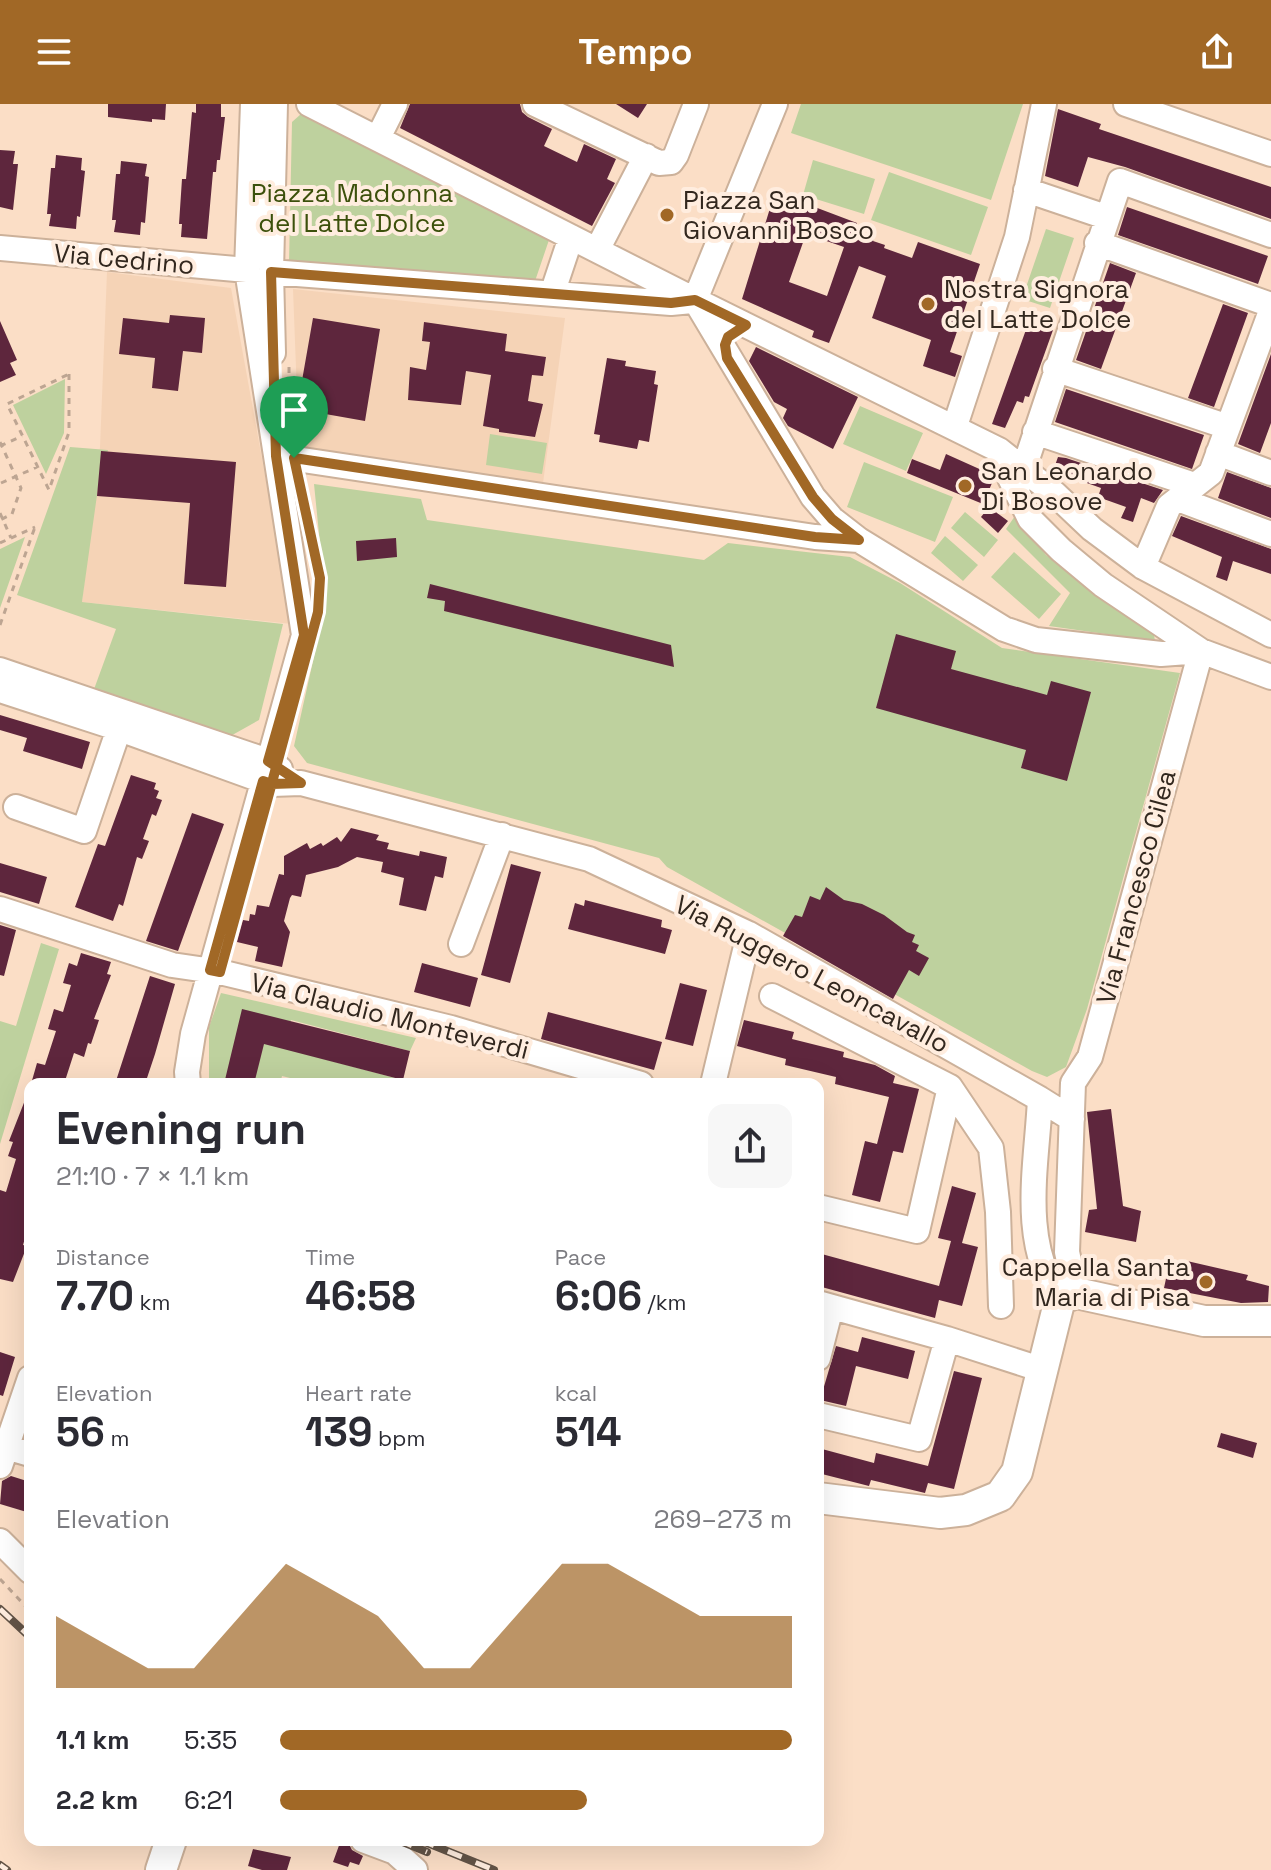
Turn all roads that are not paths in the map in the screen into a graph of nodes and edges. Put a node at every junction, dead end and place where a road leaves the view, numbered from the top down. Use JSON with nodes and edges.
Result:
{"nodes":[{"id":1,"x":253,"y":104,"type":"edge"},
{"id":2,"x":275,"y":104,"type":"edge"},
{"id":3,"x":309,"y":104,"type":"edge"},
{"id":4,"x":395,"y":104,"type":"edge"},
{"id":5,"x":535,"y":104,"type":"edge"},
{"id":6,"x":696,"y":104,"type":"edge"},
{"id":7,"x":775,"y":104,"type":"edge"},
{"id":8,"x":1044,"y":104,"type":"edge"},
{"id":9,"x":1126,"y":104,"type":"edge"},
{"id":10,"x":378,"y":138,"type":"junction"},
{"id":11,"x":1271,"y":154,"type":"edge"},
{"id":12,"x":646,"y":156,"type":"junction"},
{"id":13,"x":1026,"y":190,"type":"junction"},
{"id":14,"x":1106,"y":217,"type":"junction"},
{"id":15,"x":1271,"y":235,"type":"edge"},
{"id":16,"x":571,"y":237,"type":"junction"},
{"id":17,"x":1097,"y":243,"type":"junction"},
{"id":18,"x":0,"y":248,"type":"edge"},
{"id":19,"x":597,"y":250,"type":"junction"},
{"id":20,"x":259,"y":271,"type":"junction"},
{"id":21,"x":553,"y":291,"type":"dead end"},
{"id":22,"x":695,"y":300,"type":"junction"},
{"id":23,"x":1271,"y":305,"type":"edge"},
{"id":24,"x":1271,"y":311,"type":"edge"},
{"id":25,"x":746,"y":325,"type":"junction"},
{"id":26,"x":1266,"y":339,"type":"edge"},
{"id":27,"x":727,"y":358,"type":"junction"},
{"id":28,"x":1055,"y":369,"type":"junction"},
{"id":29,"x":955,"y":426,"type":"junction"},
{"id":30,"x":1228,"y":427,"type":"junction"},
{"id":31,"x":1035,"y":432,"type":"junction"},
{"id":32,"x":999,"y":450,"type":"junction"},
{"id":33,"x":1218,"y":453,"type":"junction"},
{"id":34,"x":276,"y":456,"type":"junction"},
{"id":35,"x":1024,"y":467,"type":"junction"},
{"id":36,"x":1271,"y":473,"type":"edge"},
{"id":37,"x":1016,"y":492,"type":"junction"},
{"id":38,"x":1186,"y":492,"type":"junction"},
{"id":39,"x":1055,"y":494,"type":"junction"},
{"id":40,"x":1030,"y":519,"type":"junction"},
{"id":41,"x":1271,"y":534,"type":"edge"},
{"id":42,"x":859,"y":540,"type":"junction"},
{"id":43,"x":1143,"y":567,"type":"junction"},
{"id":44,"x":1271,"y":635,"type":"edge"},
{"id":45,"x":1201,"y":651,"type":"junction"},
{"id":46,"x":0,"y":670,"type":"edge"},
{"id":47,"x":1271,"y":677,"type":"edge"},
{"id":48,"x":0,"y":690,"type":"edge"},
{"id":49,"x":121,"y":721,"type":"junction"},
{"id":50,"x":268,"y":775,"type":"junction"},
{"id":51,"x":16,"y":807,"type":"dead end"},
{"id":52,"x":502,"y":835,"type":"junction"},
{"id":53,"x":0,"y":909,"type":"edge"},
{"id":54,"x":749,"y":934,"type":"junction"},
{"id":55,"x":461,"y":944,"type":"dead end"},
{"id":56,"x":210,"y":970,"type":"junction"},
{"id":57,"x":772,"y":996,"type":"dead end"},
{"id":58,"x":188,"y":1078,"type":"edge"},
{"id":59,"x":621,"y":1078,"type":"edge"},
{"id":60,"x":714,"y":1078,"type":"edge"},
{"id":61,"x":1073,"y":1083,"type":"junction"},
{"id":62,"x":950,"y":1087,"type":"junction"},
{"id":63,"x":1040,"y":1099,"type":"junction"},
{"id":64,"x":1072,"y":1119,"type":"junction"},
{"id":65,"x":824,"y":1208,"type":"edge"},
{"id":66,"x":1068,"y":1296,"type":"junction"},
{"id":67,"x":824,"y":1305,"type":"edge"},
{"id":68,"x":1001,"y":1306,"type":"dead end"},
{"id":69,"x":1271,"y":1321,"type":"edge"},
{"id":70,"x":947,"y":1339,"type":"junction"},
{"id":71,"x":1043,"y":1370,"type":"junction"},
{"id":72,"x":24,"y":1395,"type":"edge"},
{"id":73,"x":824,"y":1416,"type":"edge"},
{"id":74,"x":24,"y":1454,"type":"edge"},
{"id":75,"x":3,"y":1456,"type":"edge"},
{"id":76,"x":824,"y":1499,"type":"edge"},
{"id":77,"x":0,"y":1541,"type":"edge"},
{"id":78,"x":24,"y":1565,"type":"edge"},
{"id":79,"x":169,"y":1846,"type":"edge"},
{"id":80,"x":379,"y":1846,"type":"edge"},
{"id":81,"x":161,"y":1870,"type":"edge"},
{"id":82,"x":415,"y":1870,"type":"edge"}],
"edges":[{"from":1,"to":20,"type":"street"},
{"from":2,"to":20,"type":"street"},
{"from":3,"to":10,"type":"street"},
{"from":4,"to":10,"type":"street"},
{"from":5,"to":12,"type":"street"},
{"from":6,"to":12,"type":"street"},
{"from":7,"to":22,"type":"street"},
{"from":8,"to":13,"type":"street"},
{"from":9,"to":11,"type":"street"},
{"from":10,"to":16,"type":"street"},
{"from":12,"to":19,"type":"street"},
{"from":13,"to":14,"type":"street"},
{"from":13,"to":29,"type":"street"},
{"from":14,"to":15,"type":"street"},
{"from":14,"to":17,"type":"street"},
{"from":16,"to":19,"type":"street"},
{"from":16,"to":21,"type":"street"},
{"from":17,"to":23,"type":"street"},
{"from":17,"to":28,"type":"street"},
{"from":18,"to":20,"type":"street","name":"Via Cedrino"},
{"from":19,"to":22,"type":"street"},
{"from":20,"to":22,"type":"street","name":"Via Cedrino"},
{"from":20,"to":34,"type":"street"},
{"from":22,"to":25,"type":"street"},
{"from":22,"to":27,"type":"street"},
{"from":24,"to":26,"type":"street"},
{"from":25,"to":27,"type":"street"},
{"from":25,"to":29,"type":"street"},
{"from":26,"to":30,"type":"street"},
{"from":27,"to":42,"type":"street"},
{"from":28,"to":30,"type":"street"},
{"from":28,"to":31,"type":"street"},
{"from":29,"to":32,"type":"street"},
{"from":30,"to":33,"type":"street"},
{"from":31,"to":35,"type":"street"},
{"from":31,"to":38,"type":"street"},
{"from":32,"to":35,"type":"street"},
{"from":32,"to":37,"type":"street"},
{"from":33,"to":36,"type":"street"},
{"from":33,"to":38,"type":"street"},
{"from":34,"to":42,"type":"street"},
{"from":34,"to":50,"type":"street"},
{"from":35,"to":37,"type":"street"},
{"from":35,"to":39,"type":"street"},
{"from":37,"to":40,"type":"street"},
{"from":38,"to":41,"type":"street"},
{"from":38,"to":43,"type":"street"},
{"from":39,"to":40,"type":"street"},
{"from":39,"to":43,"type":"street"},
{"from":40,"to":45,"type":"street"},
{"from":42,"to":45,"type":"street"},
{"from":43,"to":44,"type":"street"},
{"from":45,"to":47,"type":"street"},
{"from":45,"to":61,"type":"street","name":"Via Francesco Cilea"},
{"from":46,"to":49,"type":"street","name":"Via Ruggero Leoncavallo"},
{"from":48,"to":49,"type":"street","name":"Via Ruggero Leoncavallo"},
{"from":49,"to":50,"type":"street","name":"Via Ruggero Leoncavallo"},
{"from":49,"to":51,"type":"street"},
{"from":50,"to":52,"type":"street","name":"Via Ruggero Leoncavallo"},
{"from":50,"to":56,"type":"street"},
{"from":52,"to":54,"type":"street","name":"Via Ruggero Leoncavallo"},
{"from":52,"to":55,"type":"street"},
{"from":53,"to":56,"type":"street","name":"Via Claudio Monteverdi"},
{"from":54,"to":60,"type":"street"},
{"from":54,"to":63,"type":"street","name":"Via Ruggero Leoncavallo"},
{"from":56,"to":58,"type":"street"},
{"from":56,"to":59,"type":"street","name":"Via Claudio Monteverdi"},
{"from":57,"to":62,"type":"street"},
{"from":61,"to":63,"type":"street"},
{"from":61,"to":64,"type":"street","name":"Via Francesco Cilea"},
{"from":62,"to":65,"type":"street"},
{"from":62,"to":68,"type":"street"},
{"from":63,"to":64,"type":"street"},
{"from":63,"to":66,"type":"street"},
{"from":64,"to":66,"type":"street","name":"Via Francesco Cilea"},
{"from":66,"to":69,"type":"main road"},
{"from":66,"to":71,"type":"main road","name":"Via Francesco Cilea"},
{"from":67,"to":70,"type":"street"},
{"from":70,"to":71,"type":"street"},
{"from":70,"to":73,"type":"street"},
{"from":71,"to":76,"type":"main road","name":"Via Francesco Cilea"},
{"from":72,"to":75,"type":"street"},
{"from":74,"to":75,"type":"street"},
{"from":77,"to":78,"type":"street"},
{"from":79,"to":81,"type":"main road"},
{"from":80,"to":82,"type":"street"}]}
